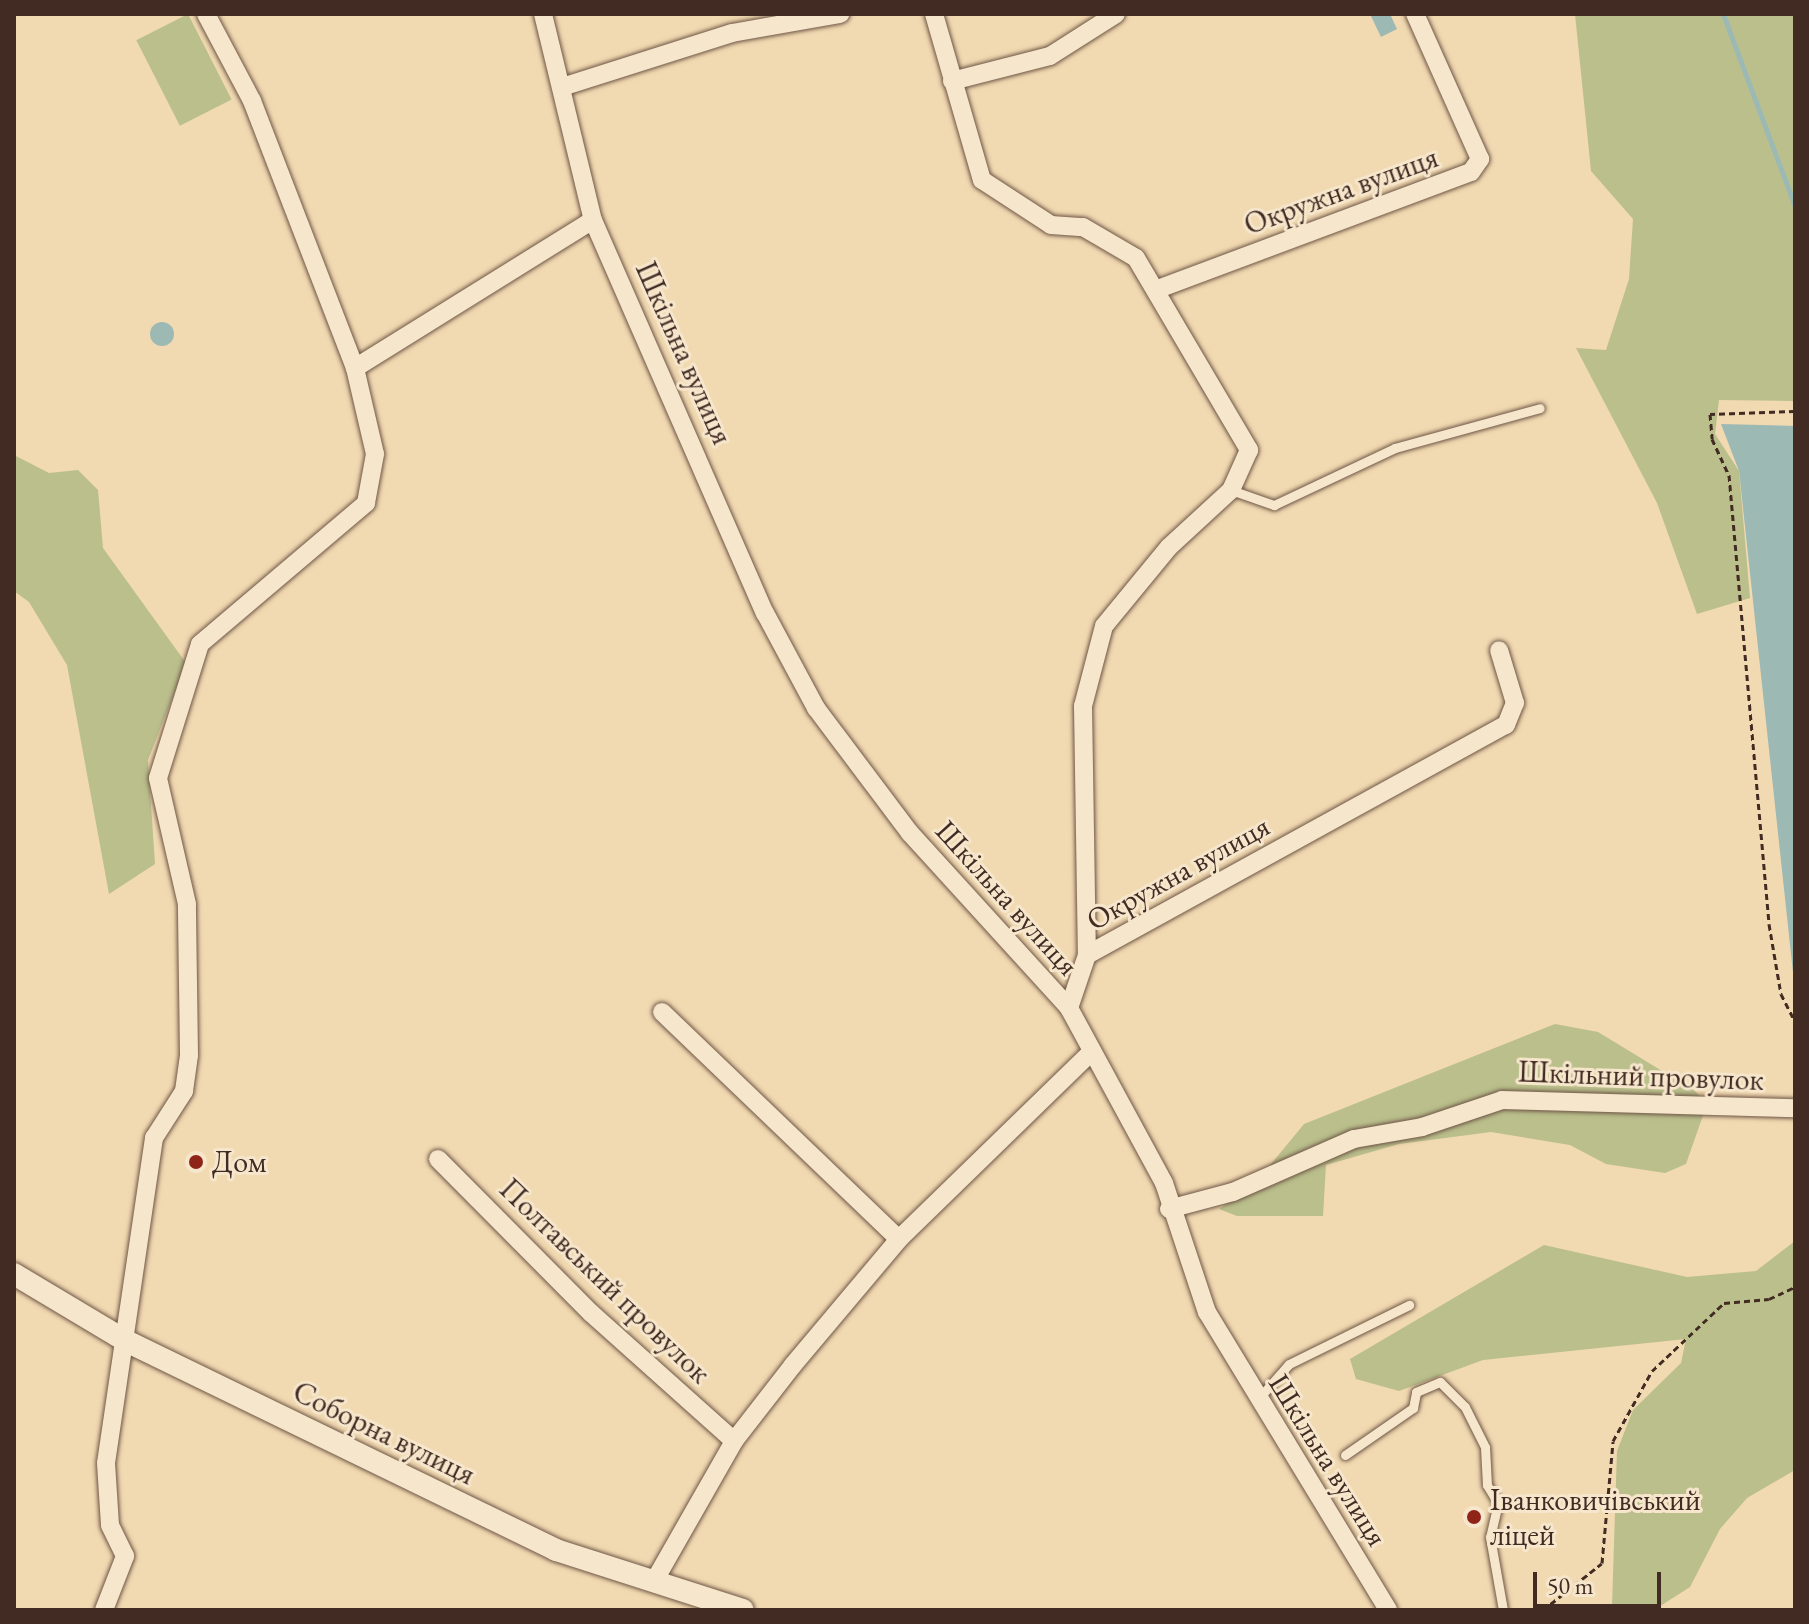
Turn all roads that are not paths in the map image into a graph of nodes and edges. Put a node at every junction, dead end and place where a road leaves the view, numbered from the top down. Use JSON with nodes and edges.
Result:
{"nodes":[{"id":1,"x":206,"y":14,"type":"edge"},
{"id":2,"x":543,"y":14,"type":"edge"},
{"id":3,"x":840,"y":14,"type":"edge"},
{"id":4,"x":934,"y":14,"type":"edge"},
{"id":5,"x":1116,"y":14,"type":"edge"},
{"id":6,"x":1415,"y":14,"type":"edge"},
{"id":7,"x":952,"y":81,"type":"junction"},
{"id":8,"x":562,"y":87,"type":"junction"},
{"id":9,"x":593,"y":220,"type":"junction"},
{"id":10,"x":1158,"y":289,"type":"junction"},
{"id":11,"x":355,"y":368,"type":"junction"},
{"id":12,"x":1540,"y":408,"type":"dead end"},
{"id":13,"x":1231,"y":490,"type":"junction"},
{"id":14,"x":1499,"y":650,"type":"dead end"},
{"id":15,"x":1087,"y":955,"type":"junction"},
{"id":16,"x":1069,"y":1008,"type":"junction"},
{"id":17,"x":662,"y":1012,"type":"dead end"},
{"id":18,"x":1091,"y":1052,"type":"junction"},
{"id":19,"x":1795,"y":1108,"type":"edge"},
{"id":20,"x":438,"y":1159,"type":"dead end"},
{"id":21,"x":1169,"y":1209,"type":"junction"},
{"id":22,"x":899,"y":1239,"type":"junction"},
{"id":23,"x":14,"y":1274,"type":"edge"},
{"id":24,"x":1409,"y":1305,"type":"dead end"},
{"id":25,"x":126,"y":1341,"type":"junction"},
{"id":26,"x":1257,"y":1400,"type":"junction"},
{"id":27,"x":734,"y":1441,"type":"junction"},
{"id":28,"x":1345,"y":1455,"type":"dead end"},
{"id":29,"x":656,"y":1578,"type":"junction"},
{"id":30,"x":104,"y":1610,"type":"edge"},
{"id":31,"x":743,"y":1610,"type":"edge"},
{"id":32,"x":1388,"y":1610,"type":"edge"},
{"id":33,"x":1503,"y":1610,"type":"edge"}],
"edges":[{"from":1,"to":11,"type":"street"},
{"from":2,"to":8,"type":"street","name":"Шкільна вулиця"},
{"from":3,"to":8,"type":"street"},
{"from":4,"to":7,"type":"street","name":"Окружна вулиця"},
{"from":5,"to":7,"type":"street"},
{"from":6,"to":10,"type":"street","name":"Окружна вулиця"},
{"from":7,"to":10,"type":"street","name":"Окружна вулиця"},
{"from":8,"to":9,"type":"street","name":"Шкільна вулиця"},
{"from":9,"to":11,"type":"street"},
{"from":9,"to":16,"type":"street","name":"Шкільна вулиця"},
{"from":10,"to":13,"type":"street","name":"Окружна вулиця"},
{"from":11,"to":25,"type":"street"},
{"from":12,"to":13,"type":"lane"},
{"from":13,"to":15,"type":"street","name":"Окружна вулиця"},
{"from":14,"to":15,"type":"street","name":"Окружна вулиця"},
{"from":15,"to":16,"type":"street"},
{"from":16,"to":18,"type":"street","name":"Шкільна вулиця"},
{"from":17,"to":22,"type":"street"},
{"from":18,"to":21,"type":"street","name":"Шкільна вулиця"},
{"from":18,"to":22,"type":"street"},
{"from":19,"to":21,"type":"street","name":"Шкільний провулок"},
{"from":20,"to":27,"type":"street","name":"Полтавський провулок"},
{"from":21,"to":26,"type":"street","name":"Шкільна вулиця"},
{"from":22,"to":27,"type":"street"},
{"from":23,"to":25,"type":"street","name":"Соборна вулиця"},
{"from":24,"to":26,"type":"lane"},
{"from":25,"to":29,"type":"street","name":"Соборна вулиця"},
{"from":25,"to":30,"type":"street"},
{"from":26,"to":32,"type":"street","name":"Шкільна вулиця"},
{"from":27,"to":29,"type":"street"},
{"from":28,"to":33,"type":"lane"},
{"from":29,"to":31,"type":"street","name":"Соборна вулиця"}]}
